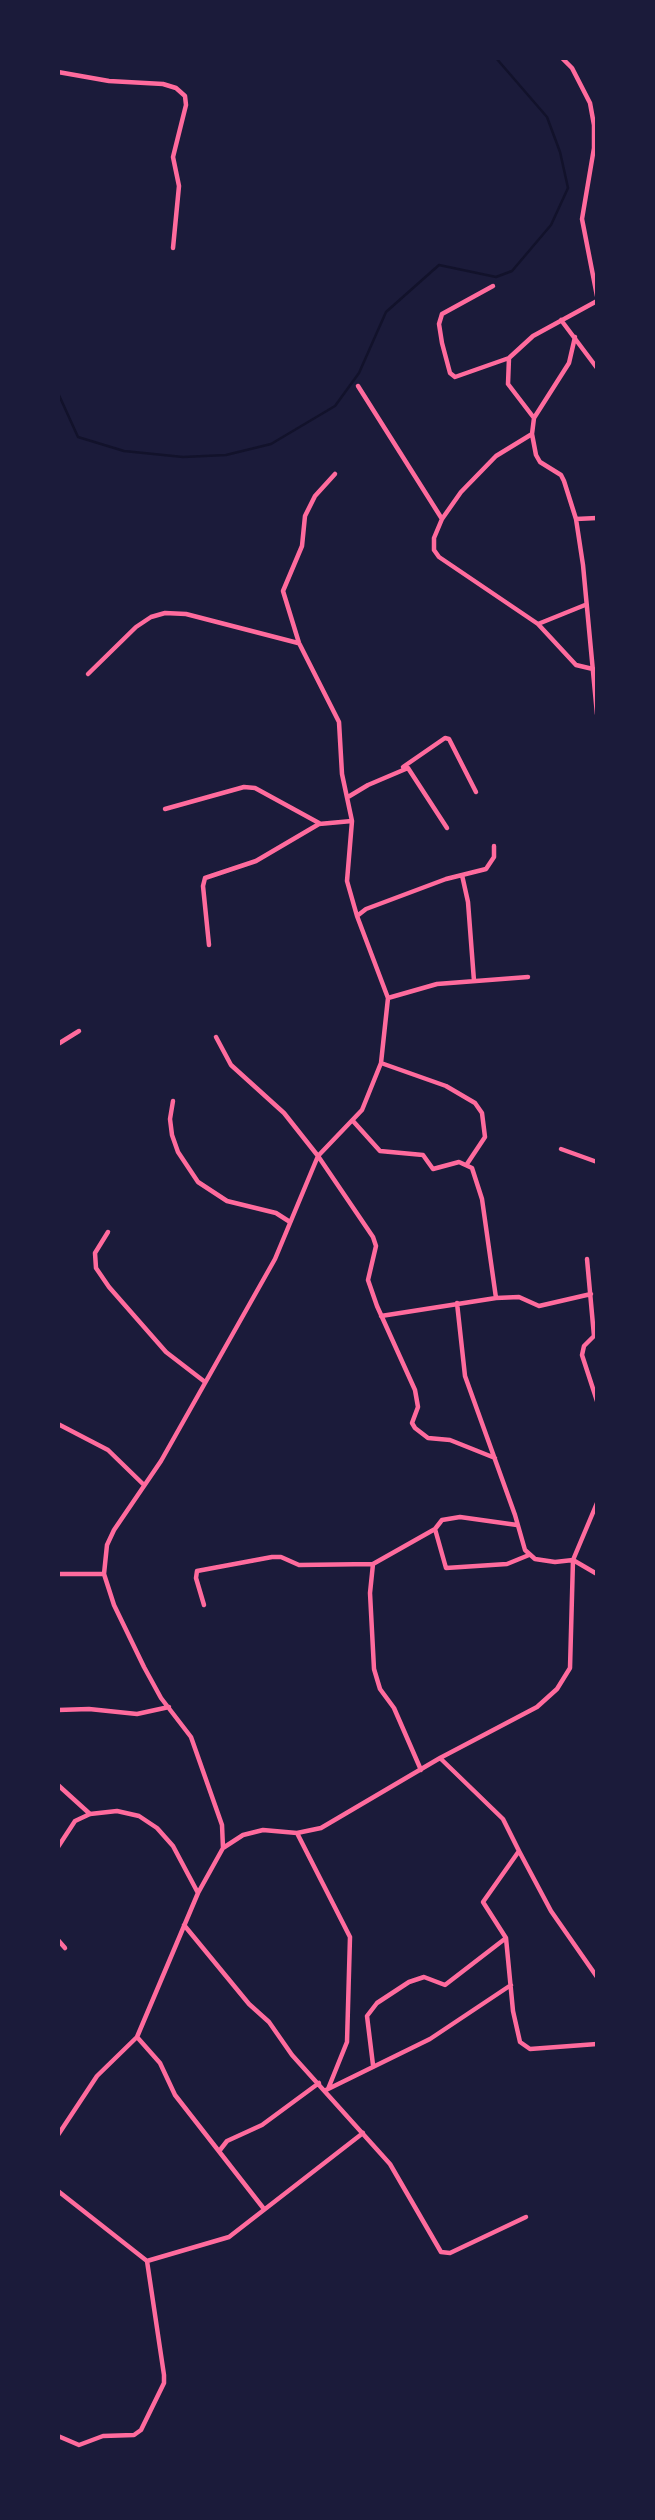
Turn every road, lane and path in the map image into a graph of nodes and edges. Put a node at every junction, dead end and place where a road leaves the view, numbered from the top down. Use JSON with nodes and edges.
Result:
{"nodes":[{"id":1,"x":562,"y":58,"type":"edge"},
{"id":2,"x":58,"y":72,"type":"edge"},
{"id":3,"x":173,"y":248,"type":"dead end"},
{"id":4,"x":493,"y":286,"type":"dead end"},
{"id":5,"x":597,"y":299,"type":"edge"},
{"id":6,"x":561,"y":320,"type":"junction"},
{"id":7,"x":575,"y":337,"type":"junction"},
{"id":8,"x":509,"y":358,"type":"junction"},
{"id":9,"x":597,"y":368,"type":"edge"},
{"id":10,"x":358,"y":386,"type":"dead end"},
{"id":11,"x":534,"y":418,"type":"junction"},
{"id":12,"x":532,"y":434,"type":"junction"},
{"id":13,"x":335,"y":474,"type":"dead end"},
{"id":14,"x":597,"y":518,"type":"edge"},
{"id":15,"x":442,"y":519,"type":"junction"},
{"id":16,"x":576,"y":519,"type":"junction"},
{"id":17,"x":585,"y":605,"type":"junction"},
{"id":18,"x":538,"y":624,"type":"junction"},
{"id":19,"x":299,"y":643,"type":"junction"},
{"id":20,"x":594,"y":670,"type":"edge"},
{"id":21,"x":88,"y":674,"type":"dead end"},
{"id":22,"x":597,"y":714,"type":"edge"},
{"id":23,"x":402,"y":768,"type":"junction"},
{"id":24,"x":476,"y":792,"type":"dead end"},
{"id":25,"x":348,"y":797,"type":"junction"},
{"id":26,"x":165,"y":809,"type":"dead end"},
{"id":27,"x":352,"y":821,"type":"junction"},
{"id":28,"x":319,"y":824,"type":"junction"},
{"id":29,"x":447,"y":828,"type":"dead end"},
{"id":30,"x":494,"y":846,"type":"dead end"},
{"id":31,"x":462,"y":876,"type":"junction"},
{"id":32,"x":357,"y":916,"type":"junction"},
{"id":33,"x":209,"y":945,"type":"dead end"},
{"id":34,"x":528,"y":977,"type":"dead end"},
{"id":35,"x":474,"y":981,"type":"junction"},
{"id":36,"x":388,"y":998,"type":"junction"},
{"id":37,"x":79,"y":1031,"type":"dead end"},
{"id":38,"x":216,"y":1037,"type":"dead end"},
{"id":39,"x":58,"y":1044,"type":"edge"},
{"id":40,"x":381,"y":1063,"type":"junction"},
{"id":41,"x":173,"y":1101,"type":"dead end"},
{"id":42,"x":354,"y":1121,"type":"junction"},
{"id":43,"x":561,"y":1149,"type":"dead end"},
{"id":44,"x":318,"y":1156,"type":"junction"},
{"id":45,"x":597,"y":1162,"type":"edge"},
{"id":46,"x":467,"y":1164,"type":"junction"},
{"id":47,"x":290,"y":1222,"type":"junction"},
{"id":48,"x":108,"y":1232,"type":"dead end"},
{"id":49,"x":587,"y":1259,"type":"dead end"},
{"id":50,"x":591,"y":1294,"type":"junction"},
{"id":51,"x":496,"y":1298,"type":"junction"},
{"id":52,"x":457,"y":1303,"type":"junction"},
{"id":53,"x":381,"y":1316,"type":"junction"},
{"id":54,"x":205,"y":1382,"type":"junction"},
{"id":55,"x":597,"y":1401,"type":"edge"},
{"id":56,"x":58,"y":1424,"type":"edge"},
{"id":57,"x":495,"y":1458,"type":"junction"},
{"id":58,"x":144,"y":1485,"type":"junction"},
{"id":59,"x":597,"y":1503,"type":"edge"},
{"id":60,"x":517,"y":1525,"type":"junction"},
{"id":61,"x":435,"y":1530,"type":"junction"},
{"id":62,"x":529,"y":1555,"type":"junction"},
{"id":63,"x":573,"y":1560,"type":"junction"},
{"id":64,"x":373,"y":1564,"type":"junction"},
{"id":65,"x":58,"y":1574,"type":"edge"},
{"id":66,"x":104,"y":1574,"type":"junction"},
{"id":67,"x":597,"y":1574,"type":"edge"},
{"id":68,"x":204,"y":1605,"type":"dead end"},
{"id":69,"x":169,"y":1707,"type":"junction"},
{"id":70,"x":58,"y":1710,"type":"edge"},
{"id":71,"x":440,"y":1758,"type":"junction"},
{"id":72,"x":421,"y":1770,"type":"junction"},
{"id":73,"x":58,"y":1785,"type":"edge"},
{"id":74,"x":90,"y":1814,"type":"junction"},
{"id":75,"x":297,"y":1833,"type":"junction"},
{"id":76,"x":58,"y":1847,"type":"edge"},
{"id":77,"x":223,"y":1849,"type":"junction"},
{"id":78,"x":519,"y":1851,"type":"junction"},
{"id":79,"x":198,"y":1894,"type":"junction"},
{"id":80,"x":184,"y":1926,"type":"junction"},
{"id":81,"x":506,"y":1938,"type":"junction"},
{"id":82,"x":58,"y":1940,"type":"edge"},
{"id":83,"x":65,"y":1948,"type":"dead end"},
{"id":84,"x":597,"y":1977,"type":"edge"},
{"id":85,"x":511,"y":1984,"type":"junction"},
{"id":86,"x":136,"y":2037,"type":"junction"},
{"id":87,"x":597,"y":2044,"type":"edge"},
{"id":88,"x":373,"y":2065,"type":"junction"},
{"id":89,"x":319,"y":2083,"type":"junction"},
{"id":90,"x":327,"y":2089,"type":"junction"},
{"id":91,"x":363,"y":2133,"type":"junction"},
{"id":92,"x":58,"y":2134,"type":"edge"},
{"id":93,"x":220,"y":2150,"type":"junction"},
{"id":94,"x":58,"y":2191,"type":"edge"},
{"id":95,"x":264,"y":2209,"type":"junction"},
{"id":96,"x":526,"y":2217,"type":"dead end"},
{"id":97,"x":147,"y":2261,"type":"junction"},
{"id":98,"x":58,"y":2436,"type":"edge"}],
"edges":[{"from":1,"to":5,"type":"street"},
{"from":2,"to":3,"type":"street"},
{"from":4,"to":8,"type":"street"},
{"from":5,"to":6,"type":"street"},
{"from":6,"to":7,"type":"street"},
{"from":6,"to":8,"type":"street"},
{"from":7,"to":9,"type":"street"},
{"from":7,"to":11,"type":"street"},
{"from":8,"to":11,"type":"street"},
{"from":10,"to":15,"type":"street"},
{"from":11,"to":12,"type":"street"},
{"from":12,"to":15,"type":"street"},
{"from":12,"to":16,"type":"street"},
{"from":13,"to":19,"type":"street"},
{"from":14,"to":16,"type":"street"},
{"from":15,"to":18,"type":"street"},
{"from":16,"to":17,"type":"street"},
{"from":17,"to":18,"type":"street"},
{"from":17,"to":20,"type":"street"},
{"from":18,"to":20,"type":"street"},
{"from":19,"to":21,"type":"street"},
{"from":19,"to":25,"type":"street"},
{"from":20,"to":22,"type":"street"},
{"from":23,"to":24,"type":"street"},
{"from":23,"to":25,"type":"street"},
{"from":23,"to":29,"type":"street"},
{"from":25,"to":27,"type":"street"},
{"from":26,"to":28,"type":"street"},
{"from":27,"to":28,"type":"street"},
{"from":27,"to":32,"type":"street"},
{"from":28,"to":33,"type":"street"},
{"from":30,"to":31,"type":"street"},
{"from":31,"to":32,"type":"street"},
{"from":31,"to":35,"type":"street"},
{"from":32,"to":36,"type":"street"},
{"from":34,"to":35,"type":"street"},
{"from":35,"to":36,"type":"street"},
{"from":36,"to":40,"type":"street"},
{"from":37,"to":39,"type":"street"},
{"from":38,"to":44,"type":"street"},
{"from":40,"to":42,"type":"street"},
{"from":40,"to":46,"type":"street"},
{"from":41,"to":47,"type":"street"},
{"from":42,"to":44,"type":"street"},
{"from":42,"to":46,"type":"street"},
{"from":43,"to":45,"type":"street"},
{"from":44,"to":47,"type":"street"},
{"from":44,"to":53,"type":"street"},
{"from":46,"to":51,"type":"street"},
{"from":47,"to":54,"type":"street"},
{"from":48,"to":54,"type":"street"},
{"from":49,"to":50,"type":"street"},
{"from":50,"to":51,"type":"street"},
{"from":50,"to":55,"type":"street"},
{"from":51,"to":52,"type":"street"},
{"from":52,"to":53,"type":"street"},
{"from":52,"to":57,"type":"street"},
{"from":53,"to":57,"type":"street"},
{"from":54,"to":58,"type":"street"},
{"from":56,"to":58,"type":"street"},
{"from":57,"to":60,"type":"street"},
{"from":58,"to":66,"type":"street"},
{"from":59,"to":63,"type":"street"},
{"from":60,"to":61,"type":"street"},
{"from":60,"to":62,"type":"street"},
{"from":61,"to":62,"type":"street"},
{"from":61,"to":64,"type":"street"},
{"from":62,"to":63,"type":"street"},
{"from":63,"to":67,"type":"street"},
{"from":63,"to":71,"type":"street"},
{"from":64,"to":68,"type":"street"},
{"from":64,"to":72,"type":"street"},
{"from":65,"to":66,"type":"street"},
{"from":66,"to":69,"type":"street"},
{"from":69,"to":70,"type":"street"},
{"from":69,"to":77,"type":"street"},
{"from":71,"to":72,"type":"street"},
{"from":71,"to":78,"type":"street"},
{"from":72,"to":75,"type":"street"},
{"from":73,"to":74,"type":"street"},
{"from":74,"to":76,"type":"street"},
{"from":74,"to":79,"type":"street"},
{"from":75,"to":77,"type":"street"},
{"from":75,"to":90,"type":"street"},
{"from":77,"to":79,"type":"street"},
{"from":78,"to":81,"type":"street"},
{"from":78,"to":84,"type":"street"},
{"from":79,"to":80,"type":"street"},
{"from":80,"to":86,"type":"street"},
{"from":80,"to":89,"type":"street"},
{"from":81,"to":85,"type":"street"},
{"from":81,"to":88,"type":"street"},
{"from":82,"to":83,"type":"street"},
{"from":85,"to":87,"type":"street"},
{"from":85,"to":88,"type":"street"},
{"from":86,"to":92,"type":"street"},
{"from":86,"to":93,"type":"street"},
{"from":88,"to":90,"type":"street"},
{"from":89,"to":90,"type":"street"},
{"from":89,"to":93,"type":"street"},
{"from":90,"to":91,"type":"street"},
{"from":91,"to":95,"type":"street"},
{"from":91,"to":96,"type":"street"},
{"from":93,"to":95,"type":"street"},
{"from":94,"to":97,"type":"street"},
{"from":95,"to":97,"type":"street"},
{"from":97,"to":98,"type":"street"}]}
